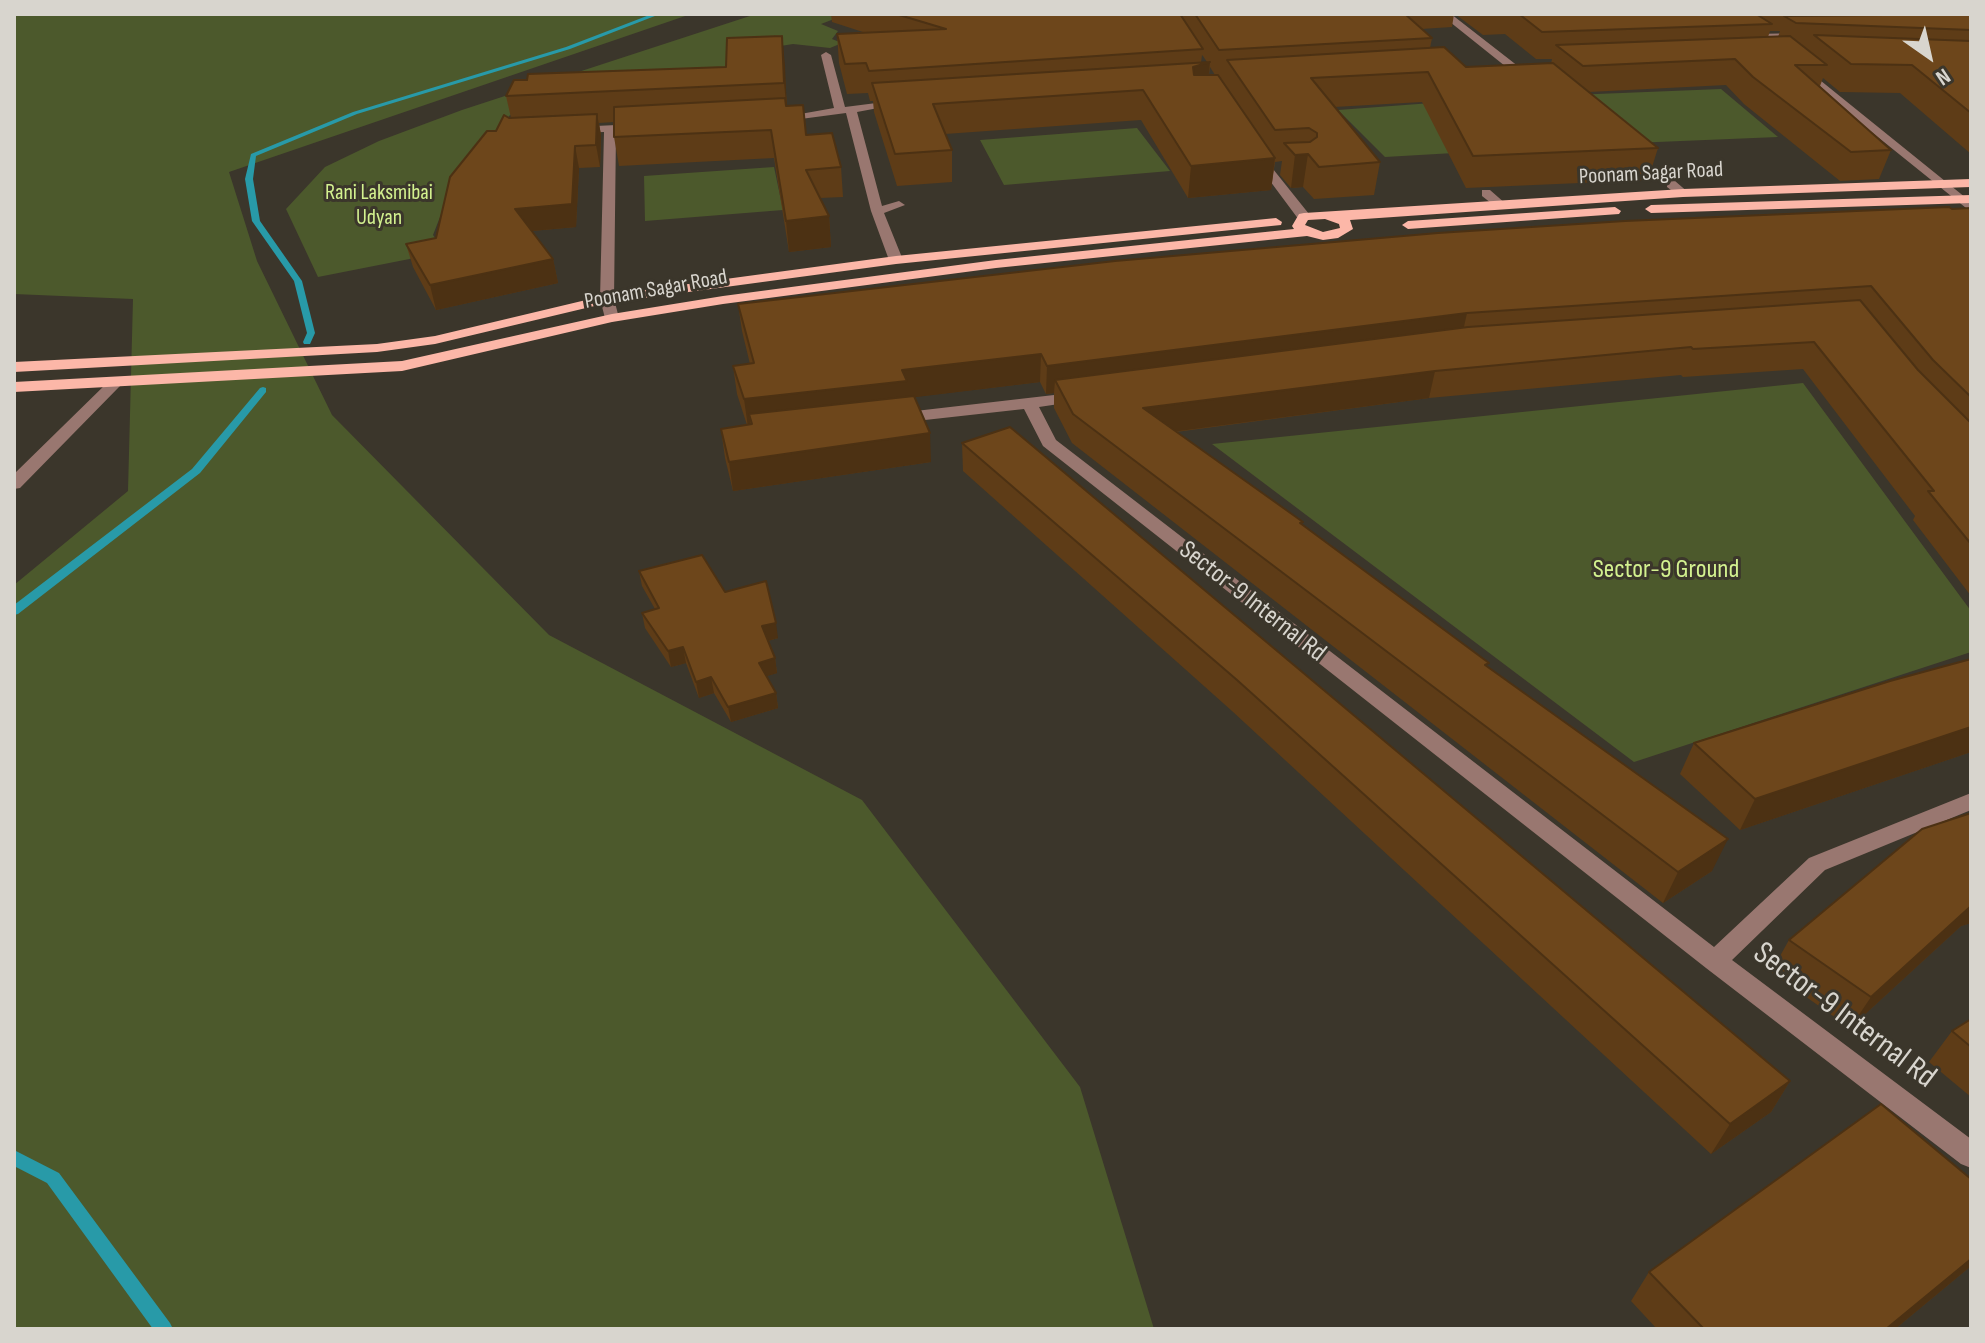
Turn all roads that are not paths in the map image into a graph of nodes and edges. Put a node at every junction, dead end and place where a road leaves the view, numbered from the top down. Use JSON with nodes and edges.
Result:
{"nodes":[{"id":1,"x":1445,"y":14,"type":"edge"},
{"id":2,"x":1454,"y":32,"type":"dead end"},
{"id":3,"x":1467,"y":32,"type":"junction"},
{"id":4,"x":1813,"y":33,"type":"edge"},
{"id":5,"x":1774,"y":50,"type":"edge"},
{"id":6,"x":826,"y":55,"type":"dead end"},
{"id":7,"x":1534,"y":65,"type":"edge"},
{"id":8,"x":1795,"y":65,"type":"edge"},
{"id":9,"x":1498,"y":66,"type":"edge"},
{"id":10,"x":1516,"y":69,"type":"junction"},
{"id":11,"x":919,"y":102,"type":"edge"},
{"id":12,"x":845,"y":109,"type":"junction"},
{"id":13,"x":763,"y":121,"type":"edge"},
{"id":14,"x":658,"y":126,"type":"edge"},
{"id":15,"x":610,"y":129,"type":"junction"},
{"id":16,"x":555,"y":131,"type":"edge"},
{"id":17,"x":1884,"y":137,"type":"junction"},
{"id":18,"x":1862,"y":138,"type":"edge"},
{"id":19,"x":1249,"y":145,"type":"edge"},
{"id":20,"x":1941,"y":182,"type":"junction"},
{"id":21,"x":1971,"y":183,"type":"edge"},
{"id":22,"x":1671,"y":184,"type":"dead end"},
{"id":23,"x":1486,"y":193,"type":"edge"},
{"id":24,"x":1683,"y":193,"type":"junction"},
{"id":25,"x":1965,"y":198,"type":"edge"},
{"id":26,"x":1500,"y":204,"type":"junction"},
{"id":27,"x":899,"y":205,"type":"dead end"},
{"id":28,"x":1971,"y":208,"type":"edge"},
{"id":29,"x":877,"y":211,"type":"junction"},
{"id":30,"x":1334,"y":217,"type":"junction"},
{"id":31,"x":1304,"y":223,"type":"junction"},
{"id":32,"x":1347,"y":229,"type":"junction"},
{"id":33,"x":896,"y":260,"type":"junction"},
{"id":34,"x":607,"y":299,"type":"junction"},
{"id":35,"x":612,"y":318,"type":"junction"},
{"id":36,"x":14,"y":367,"type":"edge"},
{"id":37,"x":114,"y":384,"type":"junction"},
{"id":38,"x":14,"y":387,"type":"edge"},
{"id":39,"x":1091,"y":395,"type":"edge"},
{"id":40,"x":1029,"y":404,"type":"junction"},
{"id":41,"x":873,"y":421,"type":"edge"},
{"id":42,"x":14,"y":484,"type":"edge"},
{"id":43,"x":1971,"y":801,"type":"edge"},
{"id":44,"x":1715,"y":961,"type":"junction"},
{"id":45,"x":1971,"y":1155,"type":"edge"}],
"edges":[{"from":1,"to":3,"type":"street"},
{"from":2,"to":3,"type":"street"},
{"from":3,"to":10,"type":"street"},
{"from":4,"to":5,"type":"street"},
{"from":6,"to":12,"type":"street"},
{"from":7,"to":10,"type":"street"},
{"from":8,"to":17,"type":"street"},
{"from":9,"to":10,"type":"street"},
{"from":11,"to":12,"type":"street"},
{"from":12,"to":13,"type":"street"},
{"from":12,"to":29,"type":"street"},
{"from":14,"to":15,"type":"street"},
{"from":15,"to":16,"type":"street"},
{"from":15,"to":34,"type":"street"},
{"from":17,"to":18,"type":"street"},
{"from":17,"to":20,"type":"street"},
{"from":19,"to":31,"type":"street"},
{"from":20,"to":21,"type":"main road","name":"Poonam Sagar Road"},
{"from":20,"to":24,"type":"main road","name":"Poonam Sagar Road"},
{"from":20,"to":25,"type":"street"},
{"from":22,"to":24,"type":"street"},
{"from":23,"to":26,"type":"street"},
{"from":24,"to":26,"type":"main road","name":"Poonam Sagar Road"},
{"from":25,"to":28,"type":"street"},
{"from":25,"to":32,"type":"main road","name":"Poonam Sagar Road"},
{"from":26,"to":30,"type":"main road","name":"Poonam Sagar Road"},
{"from":27,"to":29,"type":"street"},
{"from":29,"to":33,"type":"street"},
{"from":30,"to":31,"type":"main road","name":"Poonam Sagar Road"},
{"from":30,"to":32,"type":"main road"},
{"from":31,"to":32,"type":"main road","name":"Poonam Sagar Road"},
{"from":31,"to":33,"type":"main road","name":"Poonam Sagar Road"},
{"from":31,"to":35,"type":"main road","name":"Poonam Sagar Road"},
{"from":33,"to":34,"type":"main road","name":"Poonam Sagar Road"},
{"from":34,"to":35,"type":"street"},
{"from":34,"to":36,"type":"main road","name":"Poonam Sagar Road"},
{"from":35,"to":37,"type":"main road","name":"Poonam Sagar Road"},
{"from":37,"to":38,"type":"main road","name":"Poonam Sagar Road"},
{"from":37,"to":42,"type":"street"},
{"from":39,"to":40,"type":"street"},
{"from":40,"to":41,"type":"street"},
{"from":40,"to":44,"type":"street","name":"Sector-9 Internal Rd"},
{"from":43,"to":44,"type":"street","name":"Sector-9 Internal Rd"},
{"from":44,"to":45,"type":"street","name":"Sector-9 Internal Rd"}]}
